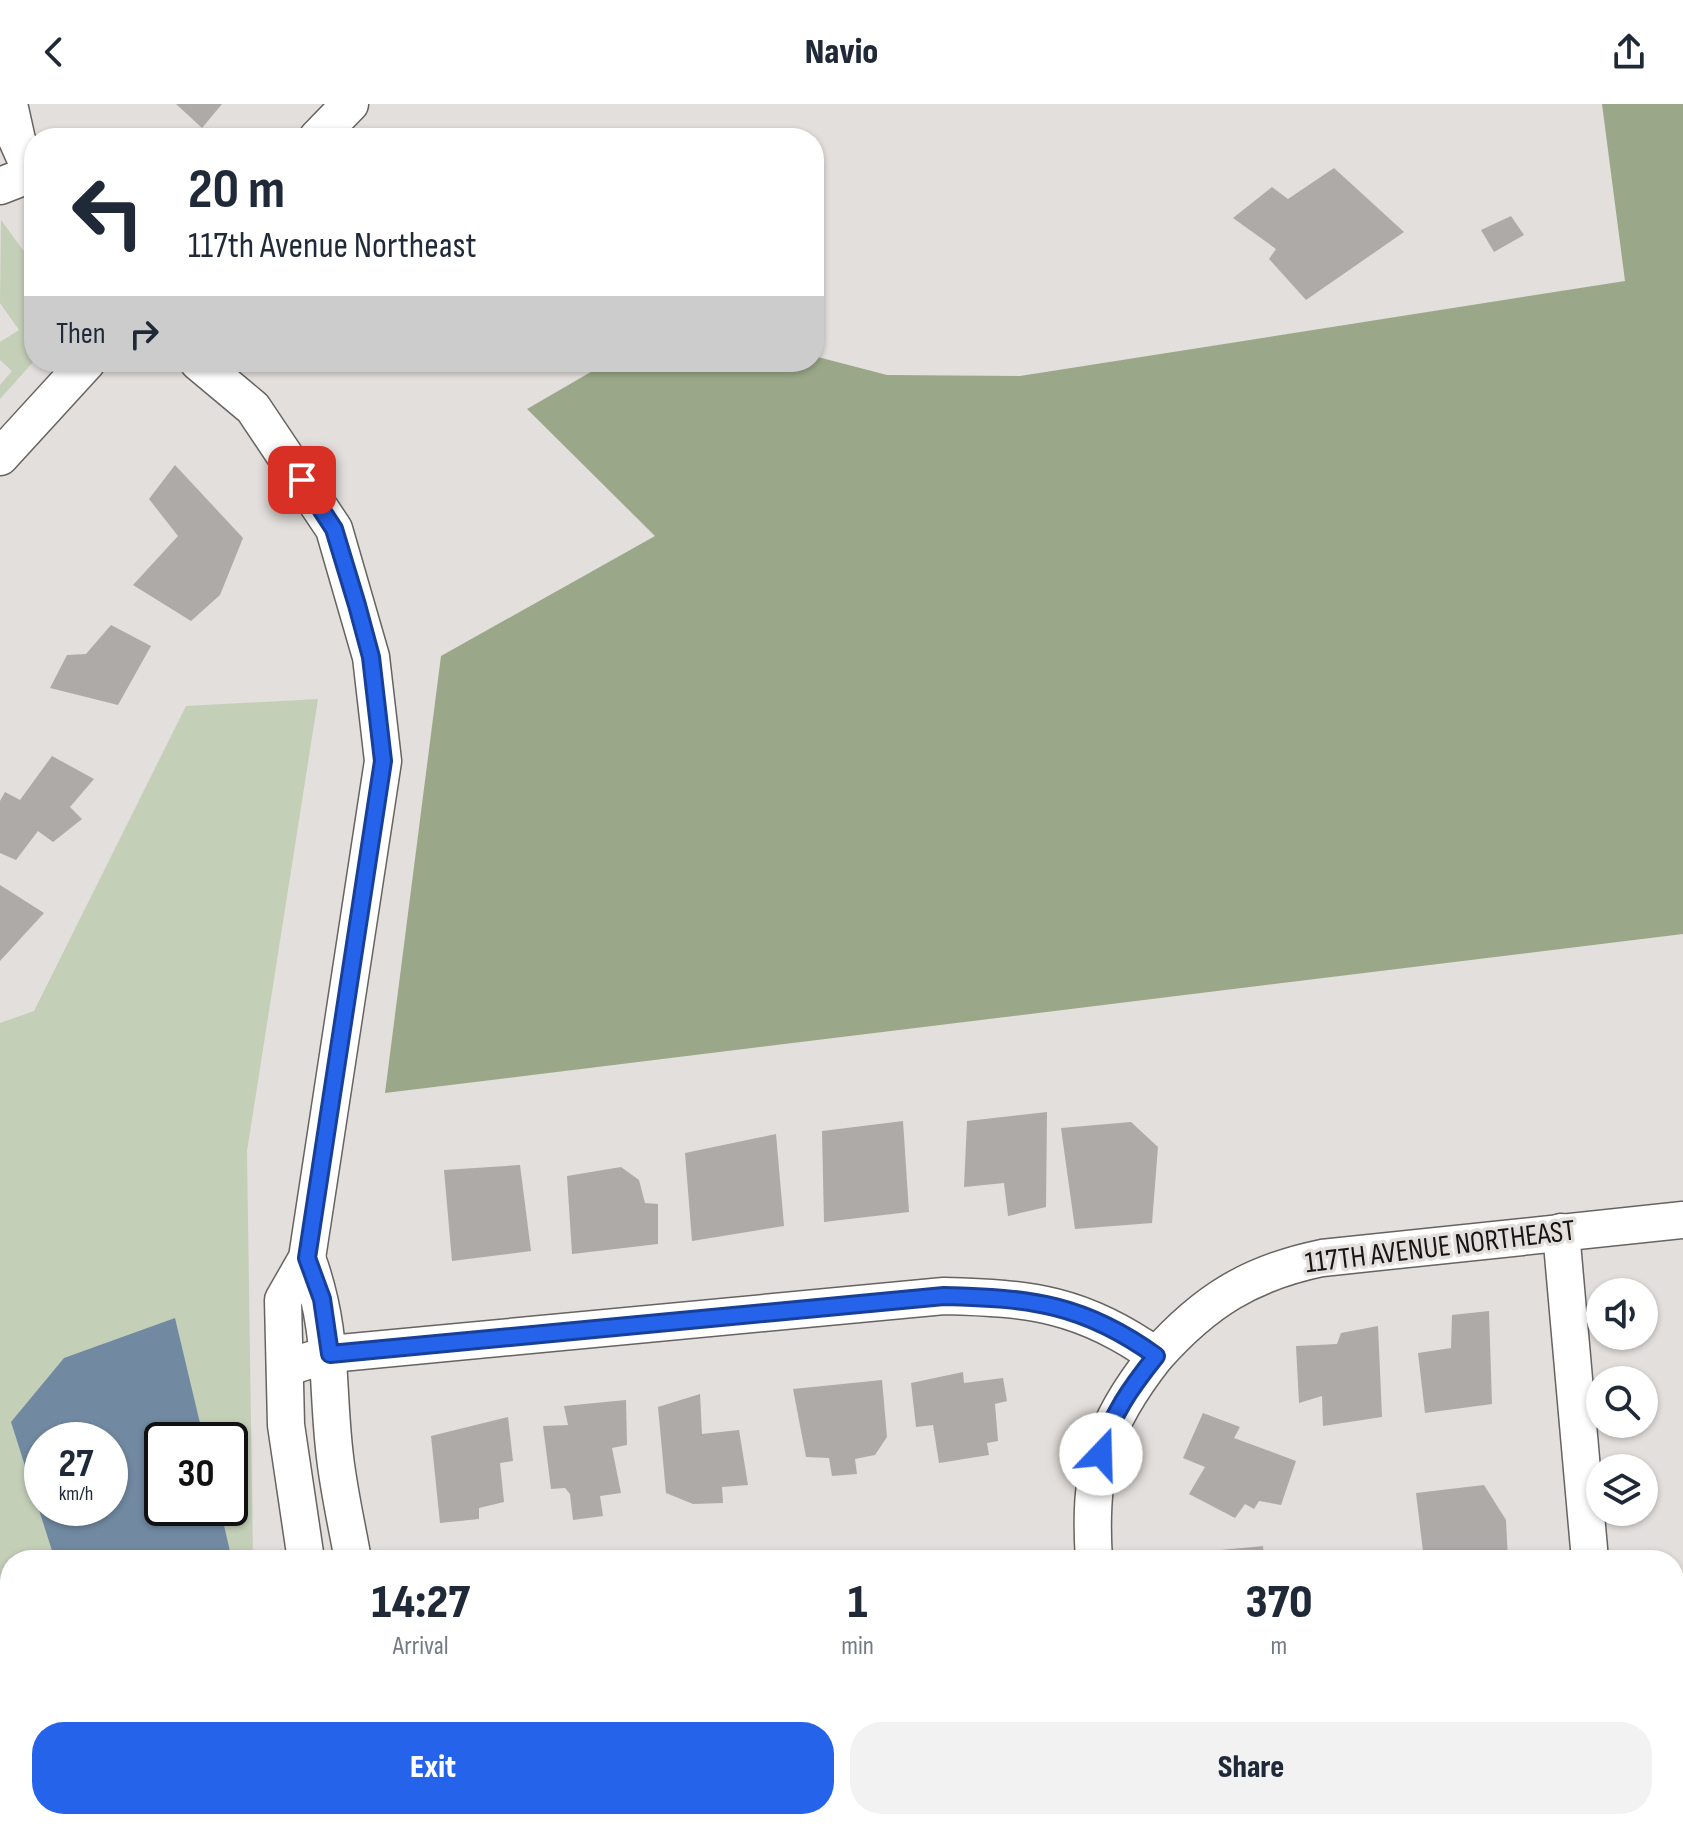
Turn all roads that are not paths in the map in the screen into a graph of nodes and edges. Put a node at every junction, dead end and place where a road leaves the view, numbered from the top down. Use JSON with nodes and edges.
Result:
{"nodes":[{"id":1,"x":9,"y":104,"type":"edge"},
{"id":2,"x":350,"y":104,"type":"edge"},
{"id":3,"x":327,"y":128,"type":"edge"},
{"id":4,"x":22,"y":179,"type":"edge"},
{"id":5,"x":78,"y":372,"type":"edge"},
{"id":6,"x":210,"y":372,"type":"edge"},
{"id":7,"x":0,"y":457,"type":"edge"},
{"id":8,"x":1683,"y":1220,"type":"edge"},
{"id":9,"x":1561,"y":1232,"type":"junction"},
{"id":10,"x":307,"y":1258,"type":"junction"},
{"id":11,"x":330,"y":1354,"type":"junction"},
{"id":12,"x":1156,"y":1356,"type":"junction"},
{"id":13,"x":285,"y":1368,"type":"junction"},
{"id":14,"x":305,"y":1550,"type":"edge"},
{"id":15,"x":351,"y":1550,"type":"edge"},
{"id":16,"x":1094,"y":1550,"type":"edge"},
{"id":17,"x":1589,"y":1550,"type":"edge"}],
"edges":[{"from":1,"to":4,"type":"street"},
{"from":2,"to":3,"type":"street"},
{"from":5,"to":7,"type":"street"},
{"from":6,"to":10,"type":"street"},
{"from":8,"to":9,"type":"street","name":"117TH AVENUE NORTHEAST"},
{"from":9,"to":12,"type":"street","name":"117TH AVENUE NORTHEAST"},
{"from":9,"to":17,"type":"street"},
{"from":10,"to":11,"type":"street"},
{"from":10,"to":13,"type":"street"},
{"from":11,"to":12,"type":"street"},
{"from":11,"to":13,"type":"street"},
{"from":11,"to":15,"type":"street"},
{"from":12,"to":16,"type":"street","name":"117TH AVENUE NORTHEAST"},
{"from":13,"to":14,"type":"street"}]}
